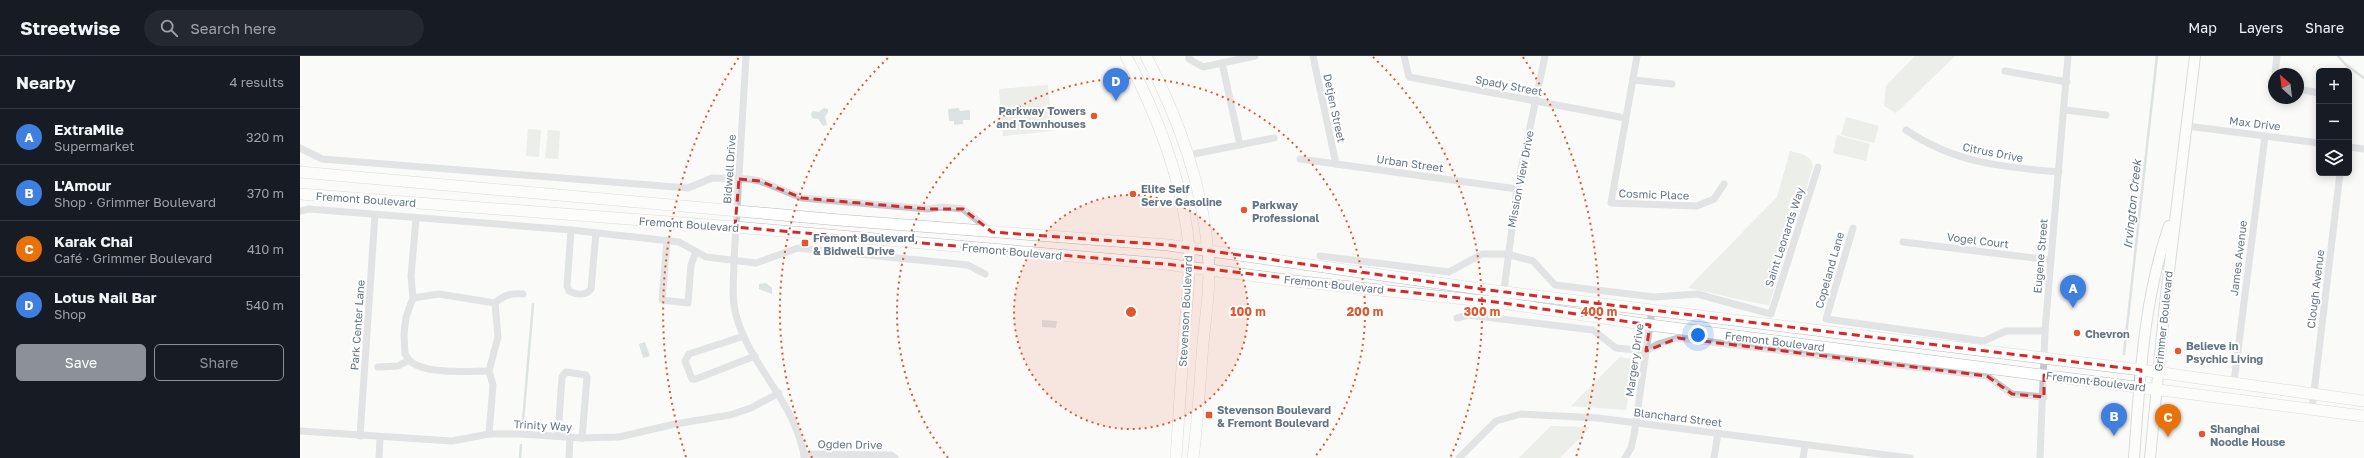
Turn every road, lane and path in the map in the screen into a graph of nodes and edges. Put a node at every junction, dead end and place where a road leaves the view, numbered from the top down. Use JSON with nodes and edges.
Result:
{"nodes":[{"id":1,"x":746,"y":56,"type":"edge"},
{"id":2,"x":1126,"y":56,"type":"edge"},
{"id":3,"x":1146,"y":56,"type":"edge"},
{"id":4,"x":1255,"y":56,"type":"edge"},
{"id":5,"x":1313,"y":56,"type":"edge"},
{"id":6,"x":1404,"y":56,"type":"edge"},
{"id":7,"x":1545,"y":56,"type":"edge"},
{"id":8,"x":1637,"y":56,"type":"edge"},
{"id":9,"x":2068,"y":56,"type":"edge"},
{"id":10,"x":2195,"y":56,"type":"edge"},
{"id":11,"x":2277,"y":56,"type":"edge"},
{"id":12,"x":1189,"y":57,"type":"edge"},
{"id":13,"x":1222,"y":63,"type":"junction"},
{"id":14,"x":2276,"y":68,"type":"edge"},
{"id":15,"x":2005,"y":71,"type":"dead end"},
{"id":16,"x":1633,"y":80,"type":"junction"},
{"id":17,"x":2067,"y":82,"type":"junction"},
{"id":18,"x":1672,"y":84,"type":"dead end"},
{"id":19,"x":2304,"y":90,"type":"edge"},
{"id":20,"x":2316,"y":92,"type":"edge"},
{"id":21,"x":1536,"y":102,"type":"junction"},
{"id":22,"x":2065,"y":110,"type":"junction"},
{"id":23,"x":2106,"y":115,"type":"dead end"},
{"id":24,"x":1626,"y":118,"type":"junction"},
{"id":25,"x":2187,"y":126,"type":"junction"},
{"id":26,"x":1906,"y":130,"type":"dead end"},
{"id":27,"x":2265,"y":136,"type":"junction"},
{"id":28,"x":1274,"y":138,"type":"dead end"},
{"id":29,"x":2316,"y":143,"type":"edge"},
{"id":30,"x":1240,"y":145,"type":"junction"},
{"id":31,"x":2352,"y":147,"type":"edge"},
{"id":32,"x":300,"y":148,"type":"edge"},
{"id":33,"x":2364,"y":149,"type":"edge"},
{"id":34,"x":1189,"y":155,"type":"junction"},
{"id":35,"x":1300,"y":159,"type":"dead end"},
{"id":36,"x":1336,"y":164,"type":"junction"},
{"id":37,"x":1818,"y":167,"type":"dead end"},
{"id":38,"x":300,"y":172,"type":"edge"},
{"id":39,"x":2059,"y":172,"type":"junction"},
{"id":40,"x":2340,"y":176,"type":"edge"},
{"id":41,"x":739,"y":179,"type":"junction"},
{"id":42,"x":1724,"y":184,"type":"dead end"},
{"id":43,"x":1517,"y":189,"type":"junction"},
{"id":44,"x":300,"y":194,"type":"edge"},
{"id":45,"x":2176,"y":209,"type":"junction"},
{"id":46,"x":737,"y":210,"type":"junction"},
{"id":47,"x":300,"y":211,"type":"edge"},
{"id":48,"x":375,"y":215,"type":"junction"},
{"id":49,"x":416,"y":219,"type":"junction"},
{"id":50,"x":735,"y":227,"type":"junction"},
{"id":51,"x":1853,"y":228,"type":"dead end"},
{"id":52,"x":571,"y":230,"type":"junction"},
{"id":53,"x":992,"y":232,"type":"junction"},
{"id":54,"x":596,"y":233,"type":"junction"},
{"id":55,"x":667,"y":241,"type":"junction"},
{"id":56,"x":1903,"y":242,"type":"dead end"},
{"id":57,"x":1188,"y":248,"type":"junction"},
{"id":58,"x":1208,"y":251,"type":"junction"},
{"id":59,"x":696,"y":252,"type":"junction"},
{"id":60,"x":1507,"y":254,"type":"junction"},
{"id":61,"x":1320,"y":256,"type":"dead end"},
{"id":62,"x":734,"y":260,"type":"junction"},
{"id":63,"x":2050,"y":260,"type":"junction"},
{"id":64,"x":1189,"y":267,"type":"junction"},
{"id":65,"x":1209,"y":270,"type":"junction"},
{"id":66,"x":985,"y":274,"type":"dead end"},
{"id":67,"x":1504,"y":290,"type":"junction"},
{"id":68,"x":523,"y":294,"type":"dead end"},
{"id":69,"x":413,"y":298,"type":"junction"},
{"id":70,"x":495,"y":303,"type":"junction"},
{"id":71,"x":1503,"y":303,"type":"junction"},
{"id":72,"x":1652,"y":310,"type":"junction"},
{"id":73,"x":1457,"y":318,"type":"dead end"},
{"id":74,"x":1650,"y":325,"type":"junction"},
{"id":75,"x":2045,"y":331,"type":"junction"},
{"id":76,"x":744,"y":336,"type":"junction"},
{"id":77,"x":1646,"y":351,"type":"junction"},
{"id":78,"x":755,"y":356,"type":"junction"},
{"id":79,"x":2045,"y":359,"type":"junction"},
{"id":80,"x":408,"y":360,"type":"junction"},
{"id":81,"x":378,"y":367,"type":"dead end"},
{"id":82,"x":2141,"y":370,"type":"junction"},
{"id":83,"x":489,"y":372,"type":"junction"},
{"id":84,"x":2158,"y":372,"type":"junction"},
{"id":85,"x":2044,"y":375,"type":"junction"},
{"id":86,"x":2234,"y":382,"type":"junction"},
{"id":87,"x":2140,"y":386,"type":"junction"},
{"id":88,"x":2156,"y":389,"type":"junction"},
{"id":89,"x":779,"y":393,"type":"junction"},
{"id":90,"x":2314,"y":394,"type":"junction"},
{"id":91,"x":2044,"y":397,"type":"junction"},
{"id":92,"x":2364,"y":401,"type":"edge"},
{"id":93,"x":2312,"y":408,"type":"junction"},
{"id":94,"x":2364,"y":416,"type":"edge"},
{"id":95,"x":1636,"y":422,"type":"junction"},
{"id":96,"x":300,"y":431,"type":"edge"},
{"id":97,"x":1718,"y":433,"type":"junction"},
{"id":98,"x":489,"y":434,"type":"junction"},
{"id":99,"x":558,"y":435,"type":"junction"},
{"id":100,"x":360,"y":436,"type":"junction"},
{"id":101,"x":570,"y":437,"type":"junction"},
{"id":102,"x":380,"y":438,"type":"junction"},
{"id":103,"x":582,"y":438,"type":"junction"},
{"id":104,"x":1805,"y":446,"type":"junction"},
{"id":105,"x":804,"y":456,"type":"edge"},
{"id":106,"x":379,"y":458,"type":"edge"},
{"id":107,"x":569,"y":458,"type":"edge"},
{"id":108,"x":895,"y":458,"type":"edge"},
{"id":109,"x":1176,"y":458,"type":"edge"},
{"id":110,"x":1193,"y":458,"type":"edge"},
{"id":111,"x":1459,"y":458,"type":"edge"},
{"id":112,"x":1625,"y":458,"type":"edge"},
{"id":113,"x":1714,"y":458,"type":"edge"},
{"id":114,"x":1803,"y":458,"type":"edge"},
{"id":115,"x":1910,"y":458,"type":"edge"},
{"id":116,"x":2040,"y":458,"type":"edge"},
{"id":117,"x":2134,"y":458,"type":"edge"},
{"id":118,"x":2150,"y":458,"type":"edge"}],
"edges":[{"from":1,"to":41,"type":"street","name":"Bidwell Drive"},
{"from":2,"to":57,"type":"main road","name":"Stevenson Boulevard"},
{"from":3,"to":34,"type":"main road","name":"Stevenson Boulevard"},
{"from":4,"to":13,"type":"street"},
{"from":5,"to":36,"type":"street","name":"Detjen Street"},
{"from":6,"to":21,"type":"street","name":"Spady Street"},
{"from":7,"to":21,"type":"street","name":"Mission View Drive"},
{"from":8,"to":16,"type":"street"},
{"from":9,"to":17,"type":"street","name":"Eugene Street"},
{"from":10,"to":25,"type":"street","name":"Grimmer Boulevard"},
{"from":11,"to":14,"type":"street"},
{"from":12,"to":13,"type":"street"},
{"from":13,"to":30,"type":"street"},
{"from":15,"to":17,"type":"street"},
{"from":16,"to":18,"type":"street"},
{"from":16,"to":24,"type":"street"},
{"from":17,"to":22,"type":"street","name":"Eugene Street"},
{"from":19,"to":20,"type":"street"},
{"from":21,"to":24,"type":"street","name":"Spady Street"},
{"from":21,"to":43,"type":"street","name":"Mission View Drive"},
{"from":22,"to":23,"type":"street"},
{"from":22,"to":39,"type":"street","name":"Eugene Street"},
{"from":24,"to":42,"type":"street","name":"Cosmic Place"},
{"from":25,"to":27,"type":"street","name":"Max Drive"},
{"from":25,"to":45,"type":"street","name":"Grimmer Boulevard"},
{"from":26,"to":39,"type":"street","name":"Citrus Drive"},
{"from":27,"to":29,"type":"street","name":"Max Drive"},
{"from":27,"to":86,"type":"street","name":"James Avenue"},
{"from":28,"to":30,"type":"street"},
{"from":30,"to":34,"type":"street"},
{"from":31,"to":33,"type":"street"},
{"from":32,"to":41,"type":"street","name":"Fremont Boulevard"},
{"from":34,"to":58,"type":"main road","name":"Stevenson Boulevard"},
{"from":35,"to":36,"type":"street","name":"Urban Street"},
{"from":36,"to":43,"type":"street","name":"Urban Street"},
{"from":37,"to":60,"type":"street","name":"Saint Leonards Way"},
{"from":38,"to":46,"type":"main road","name":"Fremont Boulevard"},
{"from":39,"to":63,"type":"street","name":"Eugene Street"},
{"from":40,"to":90,"type":"street","name":"Clough Avenue"},
{"from":41,"to":46,"type":"street","name":"Bidwell Drive"},
{"from":41,"to":53,"type":"street","name":"Fremont Boulevard"},
{"from":43,"to":60,"type":"street","name":"Mission View Drive"},
{"from":44,"to":50,"type":"main road","name":"Fremont Boulevard"},
{"from":45,"to":82,"type":"street","name":"Grimmer Boulevard"},
{"from":45,"to":84,"type":"street","name":"Grimmer Boulevard"},
{"from":46,"to":50,"type":"street","name":"Bidwell Drive"},
{"from":46,"to":53,"type":"main road","name":"Fremont Boulevard"},
{"from":47,"to":48,"type":"street","name":"Fremont Boulevard"},
{"from":48,"to":49,"type":"street","name":"Fremont Boulevard"},
{"from":48,"to":100,"type":"street","name":"Park Center Lane"},
{"from":49,"to":52,"type":"street","name":"Fremont Boulevard"},
{"from":49,"to":69,"type":"street"},
{"from":50,"to":62,"type":"street","name":"Bidwell Drive"},
{"from":50,"to":64,"type":"main road","name":"Fremont Boulevard"},
{"from":51,"to":75,"type":"street","name":"Copeland Lane"},
{"from":52,"to":54,"type":"street","name":"Fremont Boulevard"},
{"from":52,"to":54,"type":"street"},
{"from":53,"to":57,"type":"main road","name":"Fremont Boulevard"},
{"from":54,"to":55,"type":"street","name":"Fremont Boulevard"},
{"from":55,"to":59,"type":"street","name":"Fremont Boulevard"},
{"from":55,"to":59,"type":"street"},
{"from":56,"to":63,"type":"street","name":"Vogel Court"},
{"from":57,"to":58,"type":"main road","name":"Fremont Boulevard"},
{"from":57,"to":64,"type":"main road","name":"Stevenson Boulevard"},
{"from":58,"to":65,"type":"main road","name":"Stevenson Boulevard"},
{"from":58,"to":67,"type":"main road","name":"Fremont Boulevard"},
{"from":59,"to":62,"type":"street","name":"Fremont Boulevard"},
{"from":60,"to":61,"type":"street"},
{"from":60,"to":67,"type":"street","name":"Mission View Drive"},
{"from":62,"to":66,"type":"street","name":"Fremont Boulevard"},
{"from":62,"to":76,"type":"street","name":"Bidwell Drive"},
{"from":63,"to":75,"type":"street","name":"Eugene Street"},
{"from":64,"to":65,"type":"main road","name":"Fremont Boulevard"},
{"from":64,"to":109,"type":"main road","name":"Stevenson Boulevard"},
{"from":65,"to":71,"type":"main road","name":"Fremont Boulevard"},
{"from":65,"to":110,"type":"main road","name":"Stevenson Boulevard"},
{"from":67,"to":71,"type":"main road","name":"Mission View Drive"},
{"from":67,"to":72,"type":"main road","name":"Fremont Boulevard"},
{"from":68,"to":70,"type":"street"},
{"from":69,"to":70,"type":"street"},
{"from":69,"to":80,"type":"street"},
{"from":70,"to":83,"type":"street"},
{"from":71,"to":74,"type":"main road","name":"Fremont Boulevard"},
{"from":72,"to":74,"type":"street","name":"Margery Drive"},
{"from":72,"to":79,"type":"main road","name":"Fremont Boulevard"},
{"from":73,"to":77,"type":"street"},
{"from":74,"to":77,"type":"street","name":"Margery Drive"},
{"from":74,"to":85,"type":"main road","name":"Fremont Boulevard"},
{"from":75,"to":79,"type":"street","name":"Eugene Street"},
{"from":76,"to":78,"type":"street","name":"Bidwell Drive"},
{"from":76,"to":78,"type":"street"},
{"from":77,"to":91,"type":"street","name":"Fremont Boulevard"},
{"from":77,"to":95,"type":"street","name":"Margery Drive"},
{"from":78,"to":89,"type":"street","name":"Bidwell Drive"},
{"from":79,"to":82,"type":"main road","name":"Fremont Boulevard"},
{"from":79,"to":85,"type":"street","name":"Eugene Street"},
{"from":80,"to":81,"type":"street"},
{"from":80,"to":83,"type":"street"},
{"from":82,"to":84,"type":"main road","name":"Fremont Boulevard"},
{"from":82,"to":87,"type":"street","name":"Grimmer Boulevard"},
{"from":83,"to":98,"type":"street"},
{"from":84,"to":86,"type":"main road","name":"Fremont Boulevard"},
{"from":84,"to":88,"type":"street","name":"Grimmer Boulevard"},
{"from":85,"to":87,"type":"main road","name":"Fremont Boulevard"},
{"from":85,"to":91,"type":"street","name":"Eugene Street"},
{"from":86,"to":90,"type":"main road","name":"Fremont Boulevard"},
{"from":87,"to":88,"type":"main road","name":"Fremont Boulevard"},
{"from":87,"to":117,"type":"street","name":"Grimmer Boulevard"},
{"from":88,"to":93,"type":"main road","name":"Fremont Boulevard"},
{"from":88,"to":118,"type":"street","name":"Grimmer Boulevard"},
{"from":89,"to":103,"type":"street","name":"Trinity Way"},
{"from":89,"to":105,"type":"street","name":"Bidwell Drive"},
{"from":90,"to":92,"type":"main road","name":"Fremont Boulevard"},
{"from":90,"to":93,"type":"street","name":"Clough Avenue"},
{"from":91,"to":116,"type":"street","name":"Eugene Street"},
{"from":93,"to":94,"type":"main road","name":"Fremont Boulevard"},
{"from":95,"to":97,"type":"street","name":"Blanchard Street"},
{"from":95,"to":111,"type":"street","name":"Blanchard Street"},
{"from":95,"to":112,"type":"street","name":"Margery Drive"},
{"from":96,"to":100,"type":"street","name":"Trinity Way"},
{"from":97,"to":104,"type":"street","name":"Blanchard Street"},
{"from":97,"to":113,"type":"street"},
{"from":98,"to":99,"type":"street","name":"Trinity Way"},
{"from":98,"to":102,"type":"street","name":"Trinity Way"},
{"from":99,"to":101,"type":"street","name":"Trinity Way"},
{"from":99,"to":103,"type":"street"},
{"from":100,"to":102,"type":"street","name":"Trinity Way"},
{"from":101,"to":103,"type":"street","name":"Trinity Way"},
{"from":101,"to":107,"type":"street"},
{"from":102,"to":106,"type":"street"},
{"from":104,"to":114,"type":"street"},
{"from":104,"to":115,"type":"street","name":"Blanchard Street"},
{"from":105,"to":108,"type":"street","name":"Ogden Drive"}]}
